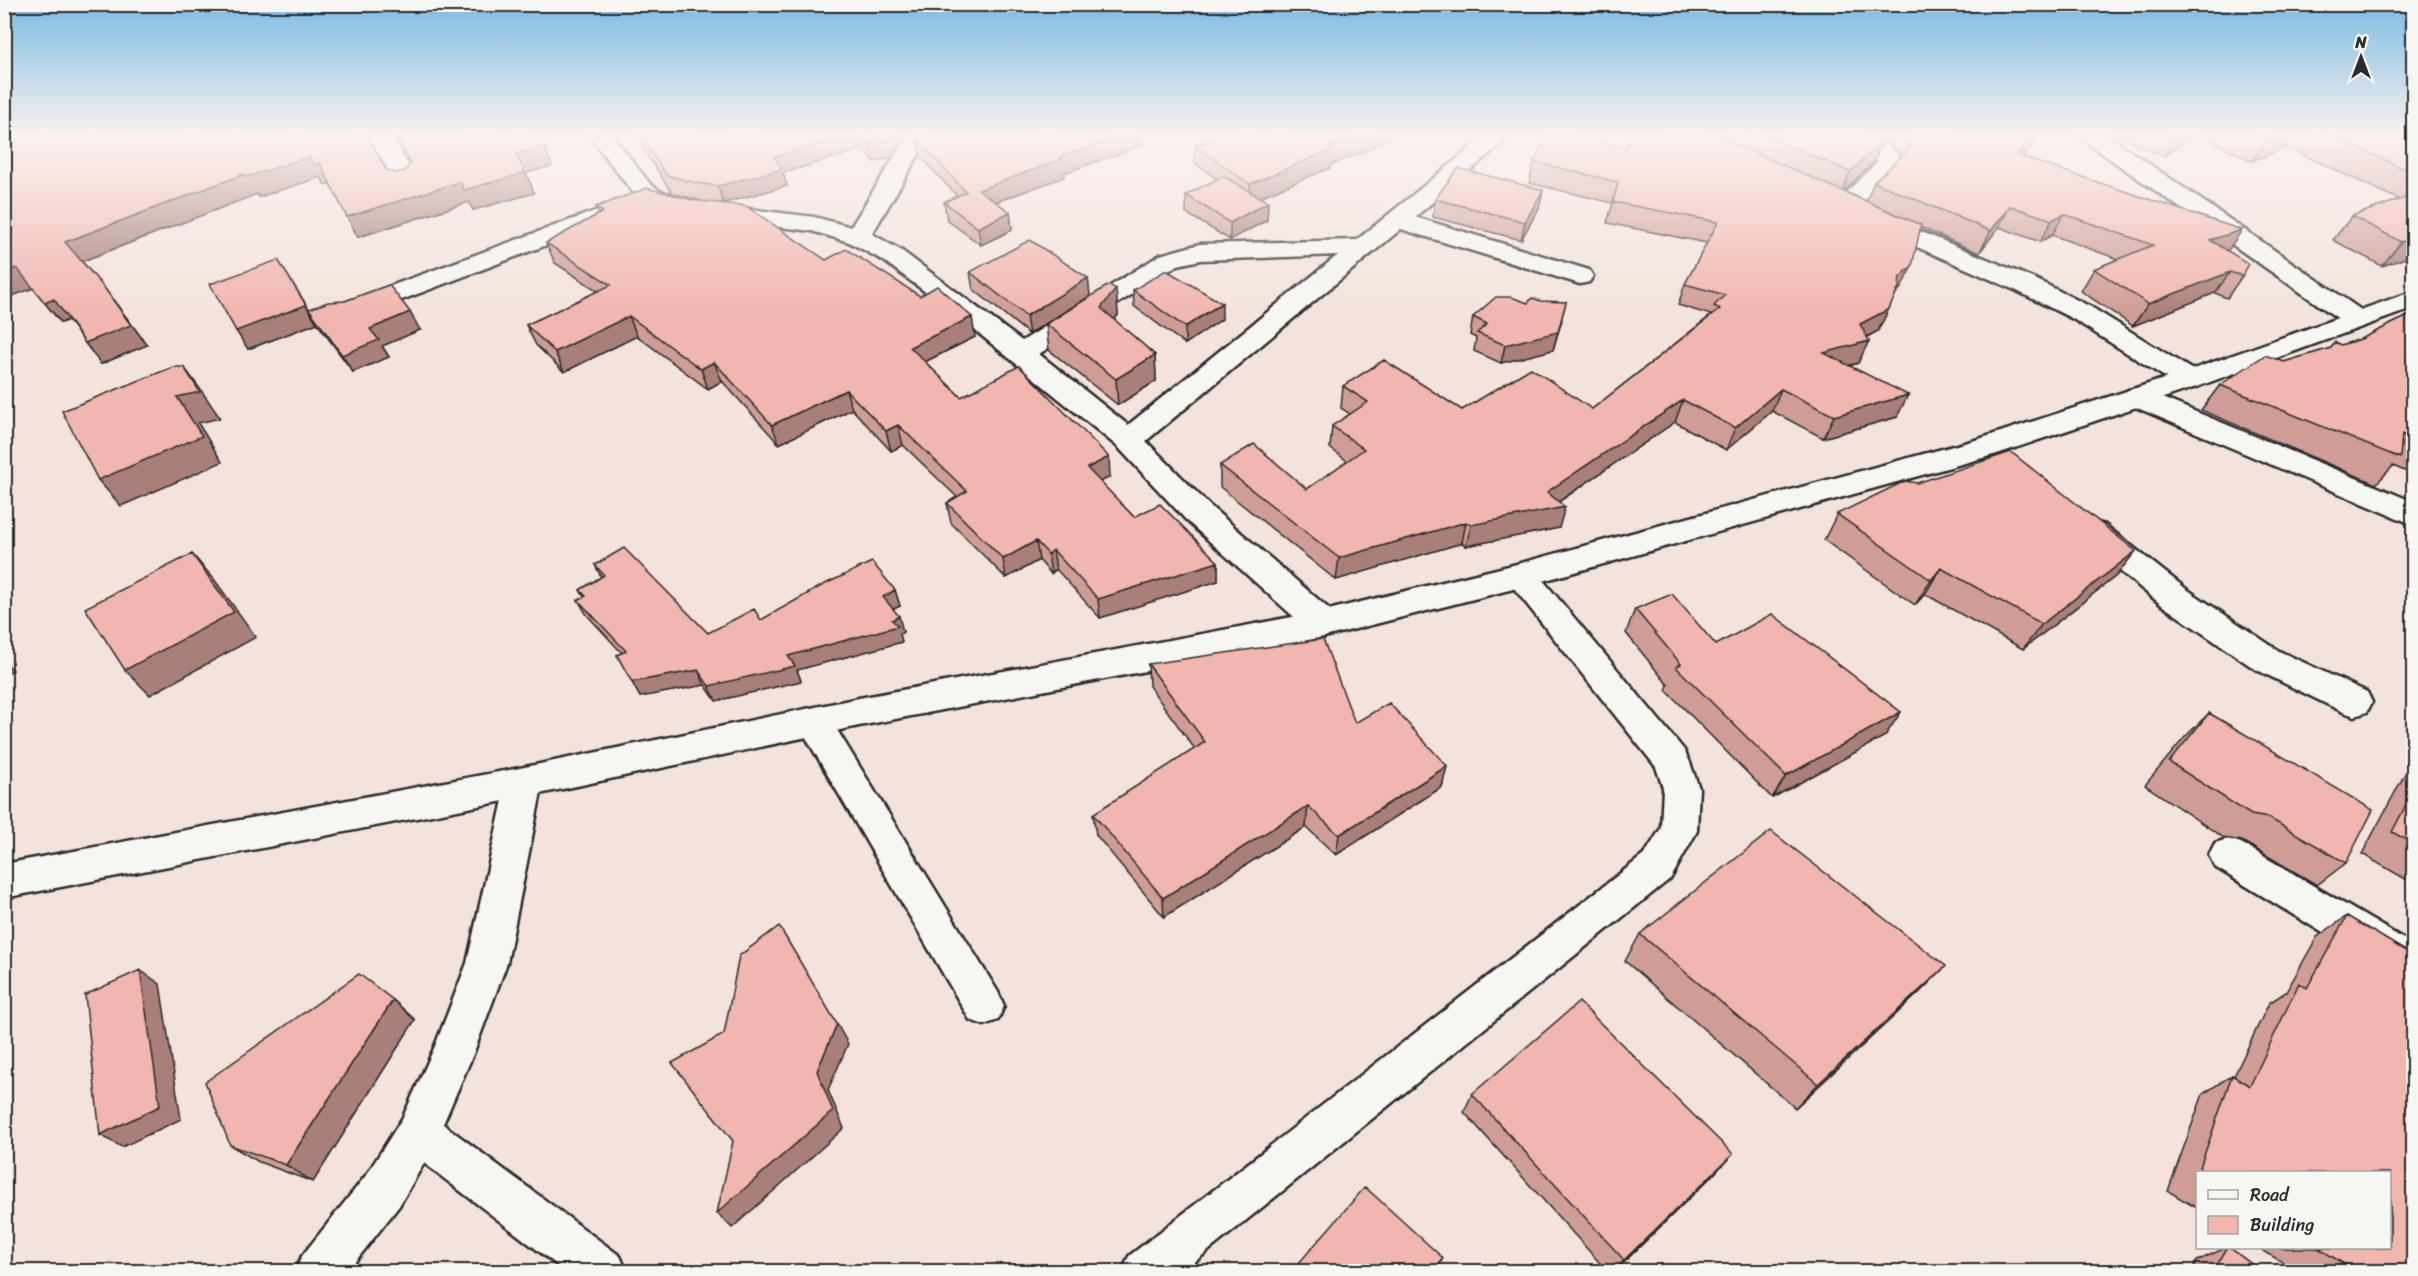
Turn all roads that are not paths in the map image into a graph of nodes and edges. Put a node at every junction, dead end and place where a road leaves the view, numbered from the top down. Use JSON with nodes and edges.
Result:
{"nodes":[{"id":1,"x":650,"y":195,"type":"edge"},
{"id":2,"x":883,"y":195,"type":"edge"},
{"id":3,"x":1429,"y":195,"type":"edge"},
{"id":4,"x":1845,"y":195,"type":"edge"},
{"id":5,"x":2177,"y":195,"type":"edge"},
{"id":6,"x":653,"y":197,"type":"junction"},
{"id":7,"x":1398,"y":220,"type":"junction"},
{"id":8,"x":858,"y":237,"type":"junction"},
{"id":9,"x":1364,"y":247,"type":"junction"},
{"id":10,"x":1580,"y":276,"type":"dead end"},
{"id":11,"x":2414,"y":299,"type":"edge"},
{"id":12,"x":346,"y":311,"type":"edge"},
{"id":13,"x":2355,"y":318,"type":"junction"},
{"id":14,"x":1020,"y":354,"type":"junction"},
{"id":15,"x":2188,"y":380,"type":"junction"},
{"id":16,"x":2138,"y":397,"type":"junction"},
{"id":17,"x":1128,"y":440,"type":"junction"},
{"id":18,"x":1987,"y":447,"type":"junction"},
{"id":19,"x":2015,"y":469,"type":"edge"},
{"id":20,"x":2071,"y":514,"type":"edge"},
{"id":21,"x":2414,"y":514,"type":"edge"},
{"id":22,"x":1521,"y":575,"type":"junction"},
{"id":23,"x":1324,"y":624,"type":"junction"},
{"id":24,"x":2355,"y":702,"type":"dead end"},
{"id":25,"x":814,"y":722,"type":"junction"},
{"id":26,"x":525,"y":782,"type":"junction"},
{"id":27,"x":2228,"y":855,"type":"dead end"},
{"id":28,"x":4,"y":880,"type":"edge"},
{"id":29,"x":2414,"y":967,"type":"edge"},
{"id":30,"x":984,"y":1006,"type":"dead end"},
{"id":31,"x":418,"y":1132,"type":"junction"},
{"id":32,"x":318,"y":1272,"type":"edge"},
{"id":33,"x":604,"y":1272,"type":"edge"},
{"id":34,"x":1144,"y":1272,"type":"edge"}],
"edges":[{"from":1,"to":6,"type":"street"},
{"from":2,"to":8,"type":"street"},
{"from":3,"to":7,"type":"street"},
{"from":4,"to":15,"type":"street"},
{"from":5,"to":13,"type":"street"},
{"from":6,"to":8,"type":"street"},
{"from":6,"to":12,"type":"street"},
{"from":7,"to":9,"type":"street"},
{"from":7,"to":10,"type":"street"},
{"from":8,"to":14,"type":"street"},
{"from":9,"to":14,"type":"street"},
{"from":9,"to":17,"type":"street"},
{"from":11,"to":13,"type":"street"},
{"from":13,"to":15,"type":"street"},
{"from":14,"to":17,"type":"street"},
{"from":15,"to":16,"type":"street"},
{"from":16,"to":18,"type":"street"},
{"from":16,"to":21,"type":"street"},
{"from":17,"to":23,"type":"street"},
{"from":18,"to":19,"type":"street"},
{"from":18,"to":22,"type":"street"},
{"from":20,"to":24,"type":"street"},
{"from":22,"to":23,"type":"street"},
{"from":22,"to":34,"type":"street"},
{"from":23,"to":25,"type":"street"},
{"from":25,"to":26,"type":"street"},
{"from":25,"to":30,"type":"street"},
{"from":26,"to":28,"type":"street"},
{"from":26,"to":31,"type":"street"},
{"from":27,"to":29,"type":"street"},
{"from":31,"to":32,"type":"street"},
{"from":31,"to":33,"type":"street"}]}
